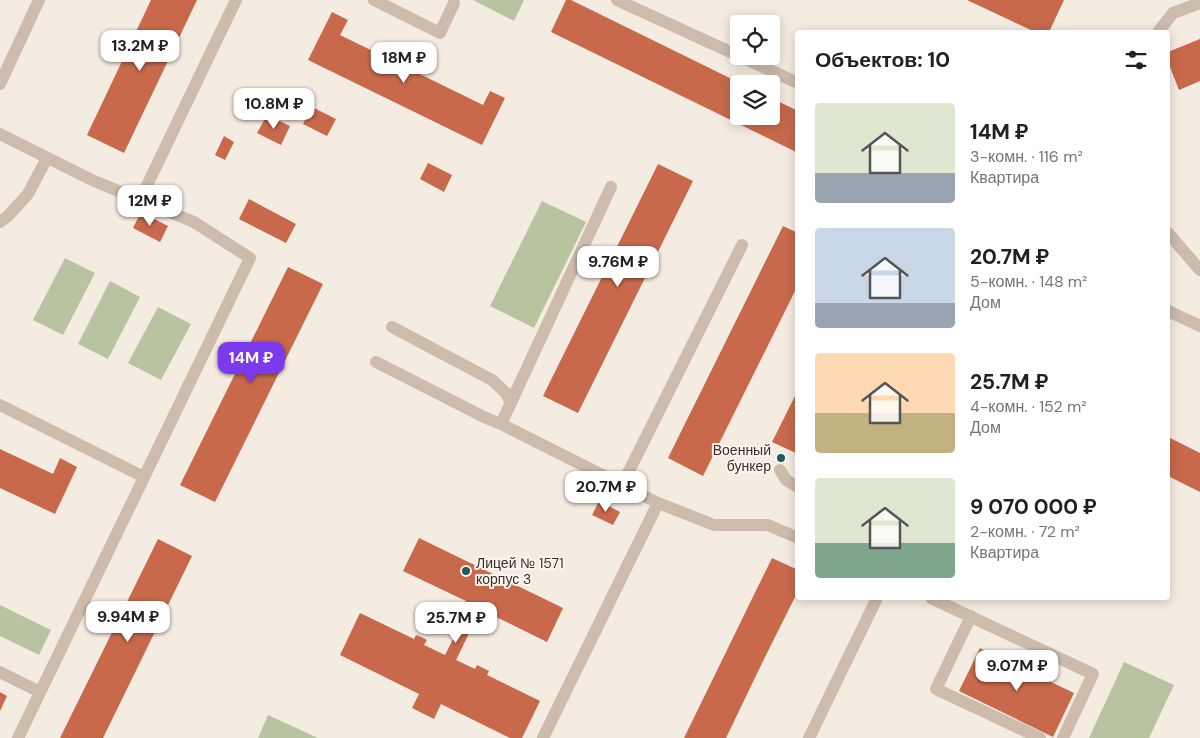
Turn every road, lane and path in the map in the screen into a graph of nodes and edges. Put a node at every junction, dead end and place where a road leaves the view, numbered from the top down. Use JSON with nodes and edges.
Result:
{"nodes":[{"id":1,"x":39,"y":0,"type":"edge"},
{"id":2,"x":236,"y":0,"type":"edge"},
{"id":3,"x":374,"y":0,"type":"edge"},
{"id":4,"x":617,"y":0,"type":"edge"},
{"id":5,"x":1200,"y":3,"type":"edge"},
{"id":6,"x":454,"y":4,"type":"dead end"},
{"id":7,"x":1159,"y":30,"type":"edge"},
{"id":8,"x":730,"y":52,"type":"edge"},
{"id":9,"x":759,"y":65,"type":"edge"},
{"id":10,"x":795,"y":82,"type":"edge"},
{"id":11,"x":0,"y":84,"type":"edge"},
{"id":12,"x":0,"y":134,"type":"edge"},
{"id":13,"x":47,"y":158,"type":"junction"},
{"id":14,"x":611,"y":188,"type":"dead end"},
{"id":15,"x":140,"y":200,"type":"junction"},
{"id":16,"x":0,"y":222,"type":"edge"},
{"id":17,"x":1170,"y":235,"type":"edge"},
{"id":18,"x":742,"y":245,"type":"dead end"},
{"id":19,"x":1200,"y":270,"type":"edge"},
{"id":20,"x":1170,"y":312,"type":"edge"},
{"id":21,"x":1200,"y":326,"type":"edge"},
{"id":22,"x":392,"y":327,"type":"dead end"},
{"id":23,"x":376,"y":362,"type":"dead end"},
{"id":24,"x":511,"y":403,"type":"junction"},
{"id":25,"x":0,"y":405,"type":"edge"},
{"id":26,"x":501,"y":424,"type":"junction"},
{"id":27,"x":780,"y":470,"type":"dead end"},
{"id":28,"x":144,"y":477,"type":"junction"},
{"id":29,"x":622,"y":485,"type":"junction"},
{"id":30,"x":795,"y":485,"type":"edge"},
{"id":31,"x":658,"y":502,"type":"junction"},
{"id":32,"x":795,"y":537,"type":"edge"},
{"id":33,"x":876,"y":600,"type":"edge"},
{"id":34,"x":935,"y":600,"type":"edge"},
{"id":35,"x":970,"y":616,"type":"junction"},
{"id":36,"x":0,"y":672,"type":"edge"},
{"id":37,"x":40,"y":692,"type":"junction"},
{"id":38,"x":18,"y":738,"type":"edge"},
{"id":39,"x":543,"y":738,"type":"edge"},
{"id":40,"x":809,"y":738,"type":"edge"},
{"id":41,"x":1040,"y":738,"type":"edge"},
{"id":42,"x":1063,"y":738,"type":"edge"}],
"edges":[{"from":1,"to":11,"type":"street"},
{"from":2,"to":15,"type":"street"},
{"from":3,"to":6,"type":"street"},
{"from":4,"to":8,"type":"street"},
{"from":5,"to":7,"type":"street"},
{"from":9,"to":10,"type":"street"},
{"from":12,"to":13,"type":"street"},
{"from":13,"to":15,"type":"street"},
{"from":13,"to":16,"type":"street"},
{"from":14,"to":24,"type":"street"},
{"from":15,"to":28,"type":"street"},
{"from":17,"to":19,"type":"street"},
{"from":18,"to":29,"type":"street"},
{"from":20,"to":21,"type":"street"},
{"from":22,"to":24,"type":"street"},
{"from":23,"to":26,"type":"street"},
{"from":24,"to":26,"type":"street"},
{"from":25,"to":28,"type":"street"},
{"from":26,"to":29,"type":"street"},
{"from":27,"to":30,"type":"street"},
{"from":28,"to":37,"type":"street"},
{"from":29,"to":31,"type":"street"},
{"from":31,"to":32,"type":"street"},
{"from":31,"to":39,"type":"street"},
{"from":33,"to":40,"type":"street"},
{"from":34,"to":35,"type":"street"},
{"from":35,"to":41,"type":"street"},
{"from":35,"to":42,"type":"street"},
{"from":36,"to":37,"type":"street"},
{"from":37,"to":38,"type":"street"}]}
